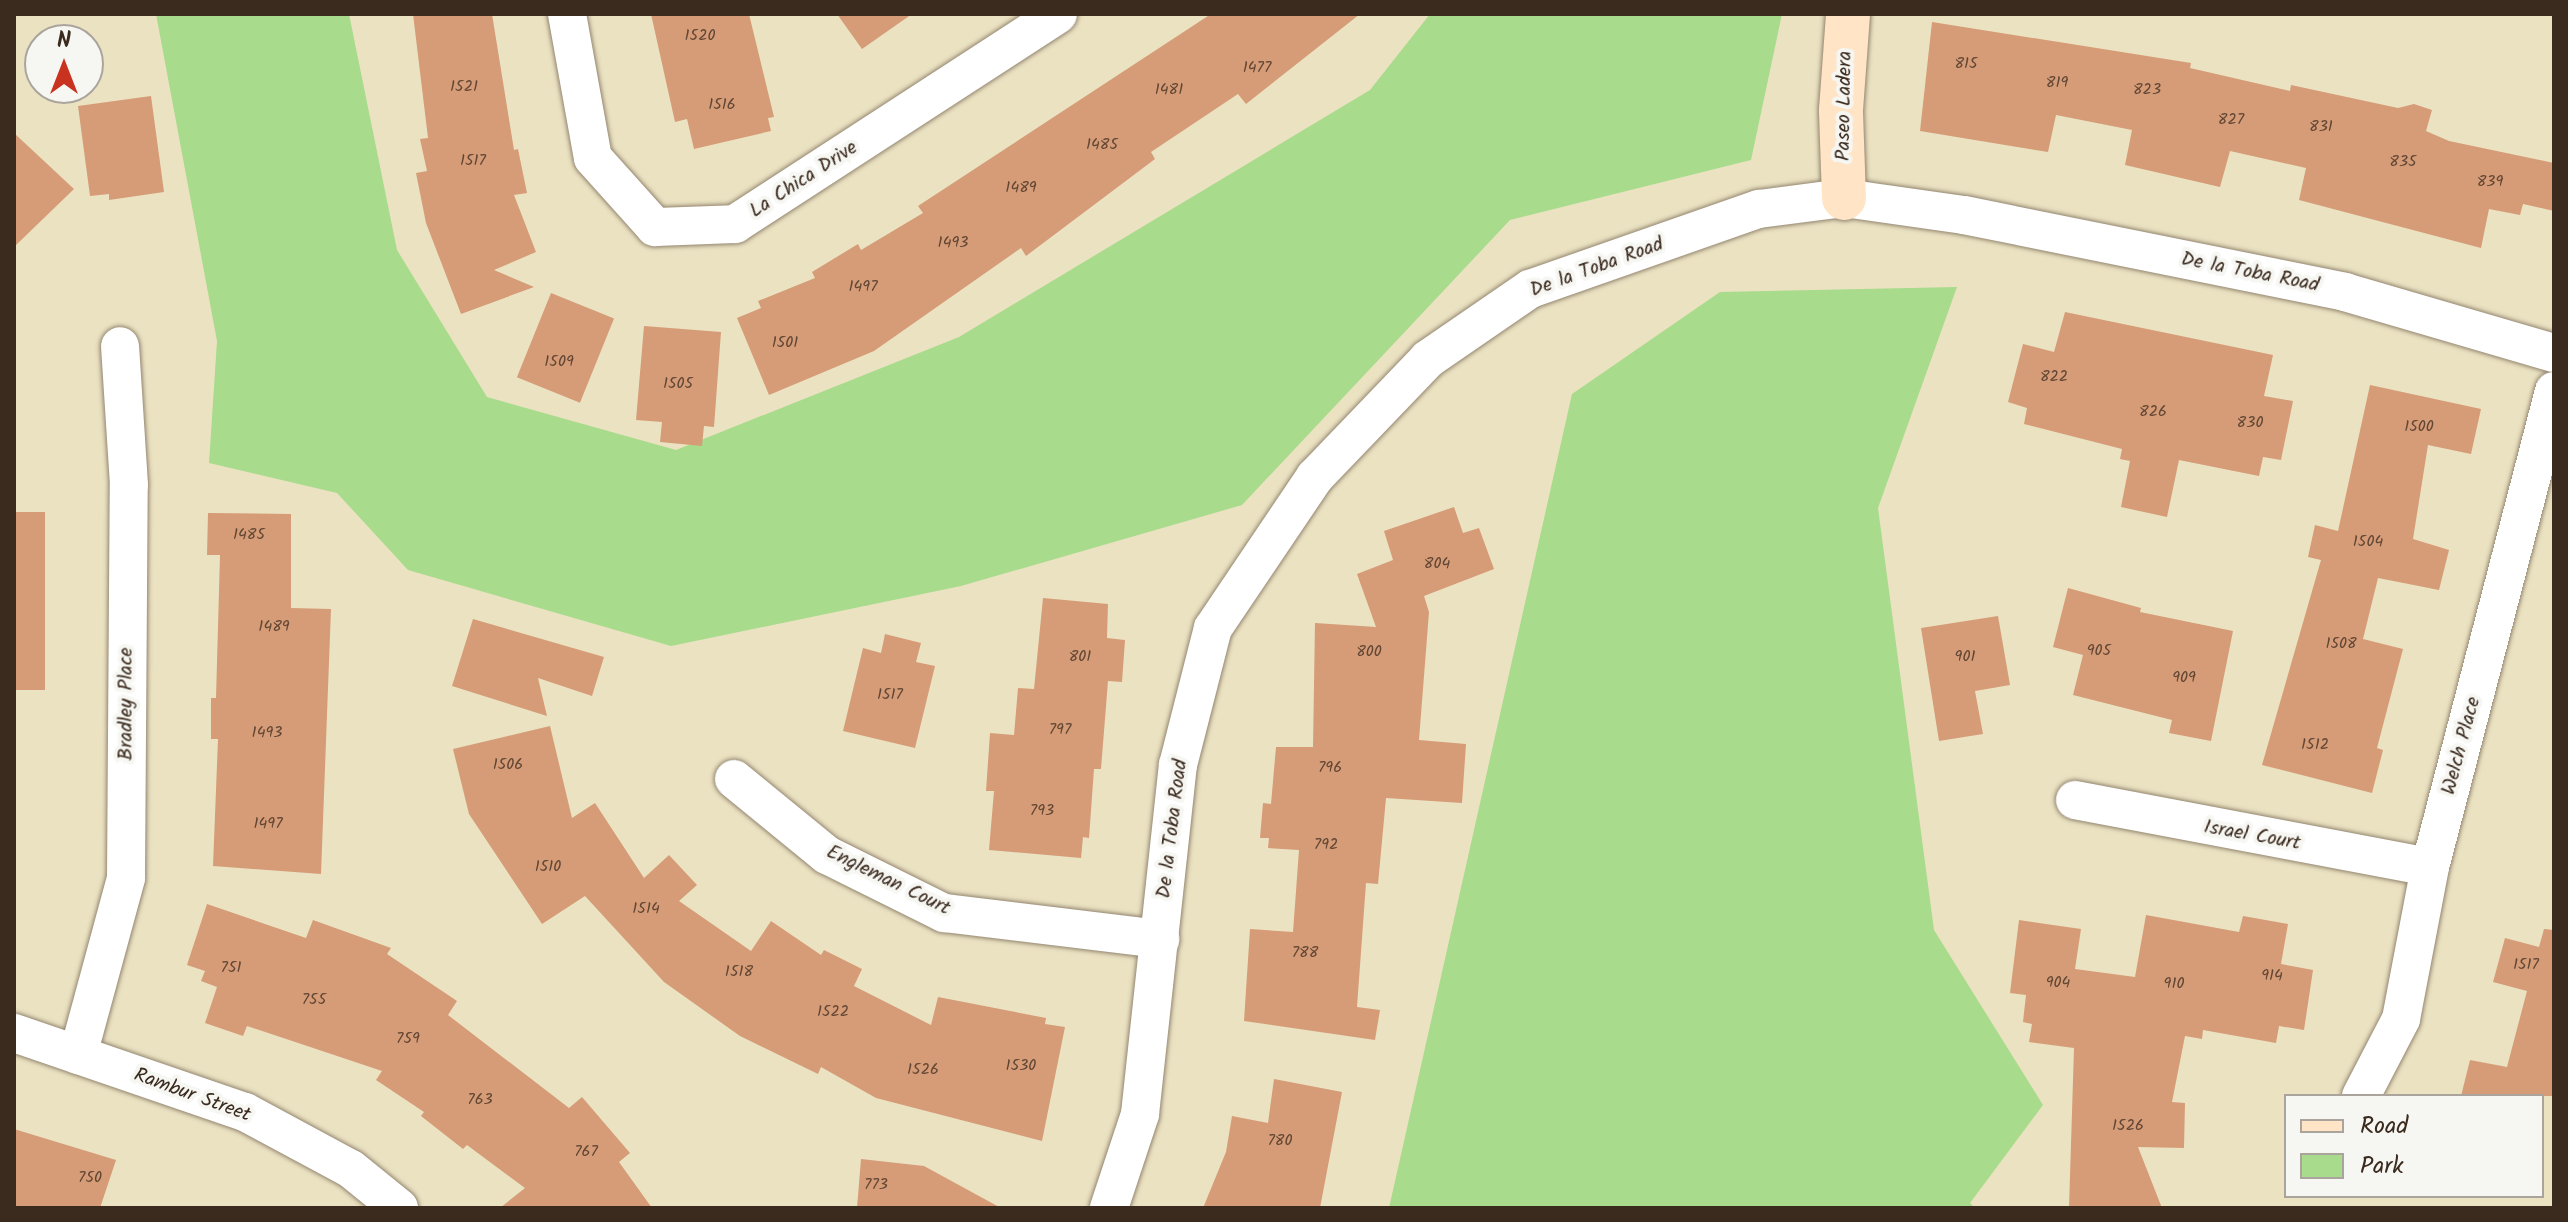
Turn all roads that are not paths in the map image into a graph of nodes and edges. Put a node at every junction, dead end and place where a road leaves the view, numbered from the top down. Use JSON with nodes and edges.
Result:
{"nodes":[{"id":1,"x":567,"y":14,"type":"edge"},
{"id":2,"x":1058,"y":14,"type":"edge"},
{"id":3,"x":1848,"y":14,"type":"edge"},
{"id":4,"x":1844,"y":198,"type":"junction"},
{"id":5,"x":120,"y":346,"type":"dead end"},
{"id":6,"x":2554,"y":353,"type":"edge"},
{"id":7,"x":2554,"y":391,"type":"edge"},
{"id":8,"x":734,"y":779,"type":"dead end"},
{"id":9,"x":2075,"y":800,"type":"dead end"},
{"id":10,"x":2430,"y":867,"type":"junction"},
{"id":11,"x":1160,"y":939,"type":"junction"},
{"id":12,"x":14,"y":1033,"type":"edge"},
{"id":13,"x":78,"y":1055,"type":"junction"},
{"id":14,"x":2362,"y":1094,"type":"edge"},
{"id":15,"x":399,"y":1208,"type":"edge"},
{"id":16,"x":1109,"y":1208,"type":"edge"}],
"edges":[{"from":1,"to":2,"type":"street","name":"La Chica Drive"},
{"from":3,"to":4,"type":"street","name":"Paseo Ladera"},
{"from":4,"to":6,"type":"street","name":"De la Toba Road"},
{"from":4,"to":11,"type":"street","name":"De la Toba Road"},
{"from":5,"to":13,"type":"street","name":"Bradley Place"},
{"from":7,"to":10,"type":"street","name":"Welch Place"},
{"from":8,"to":11,"type":"street","name":"Engleman Court"},
{"from":9,"to":10,"type":"street","name":"Israel Court"},
{"from":10,"to":14,"type":"street","name":"Welch Place"},
{"from":11,"to":16,"type":"street","name":"De la Toba Road"},
{"from":12,"to":13,"type":"street","name":"Rambur Street"},
{"from":13,"to":15,"type":"street","name":"Rambur Street"}]}
